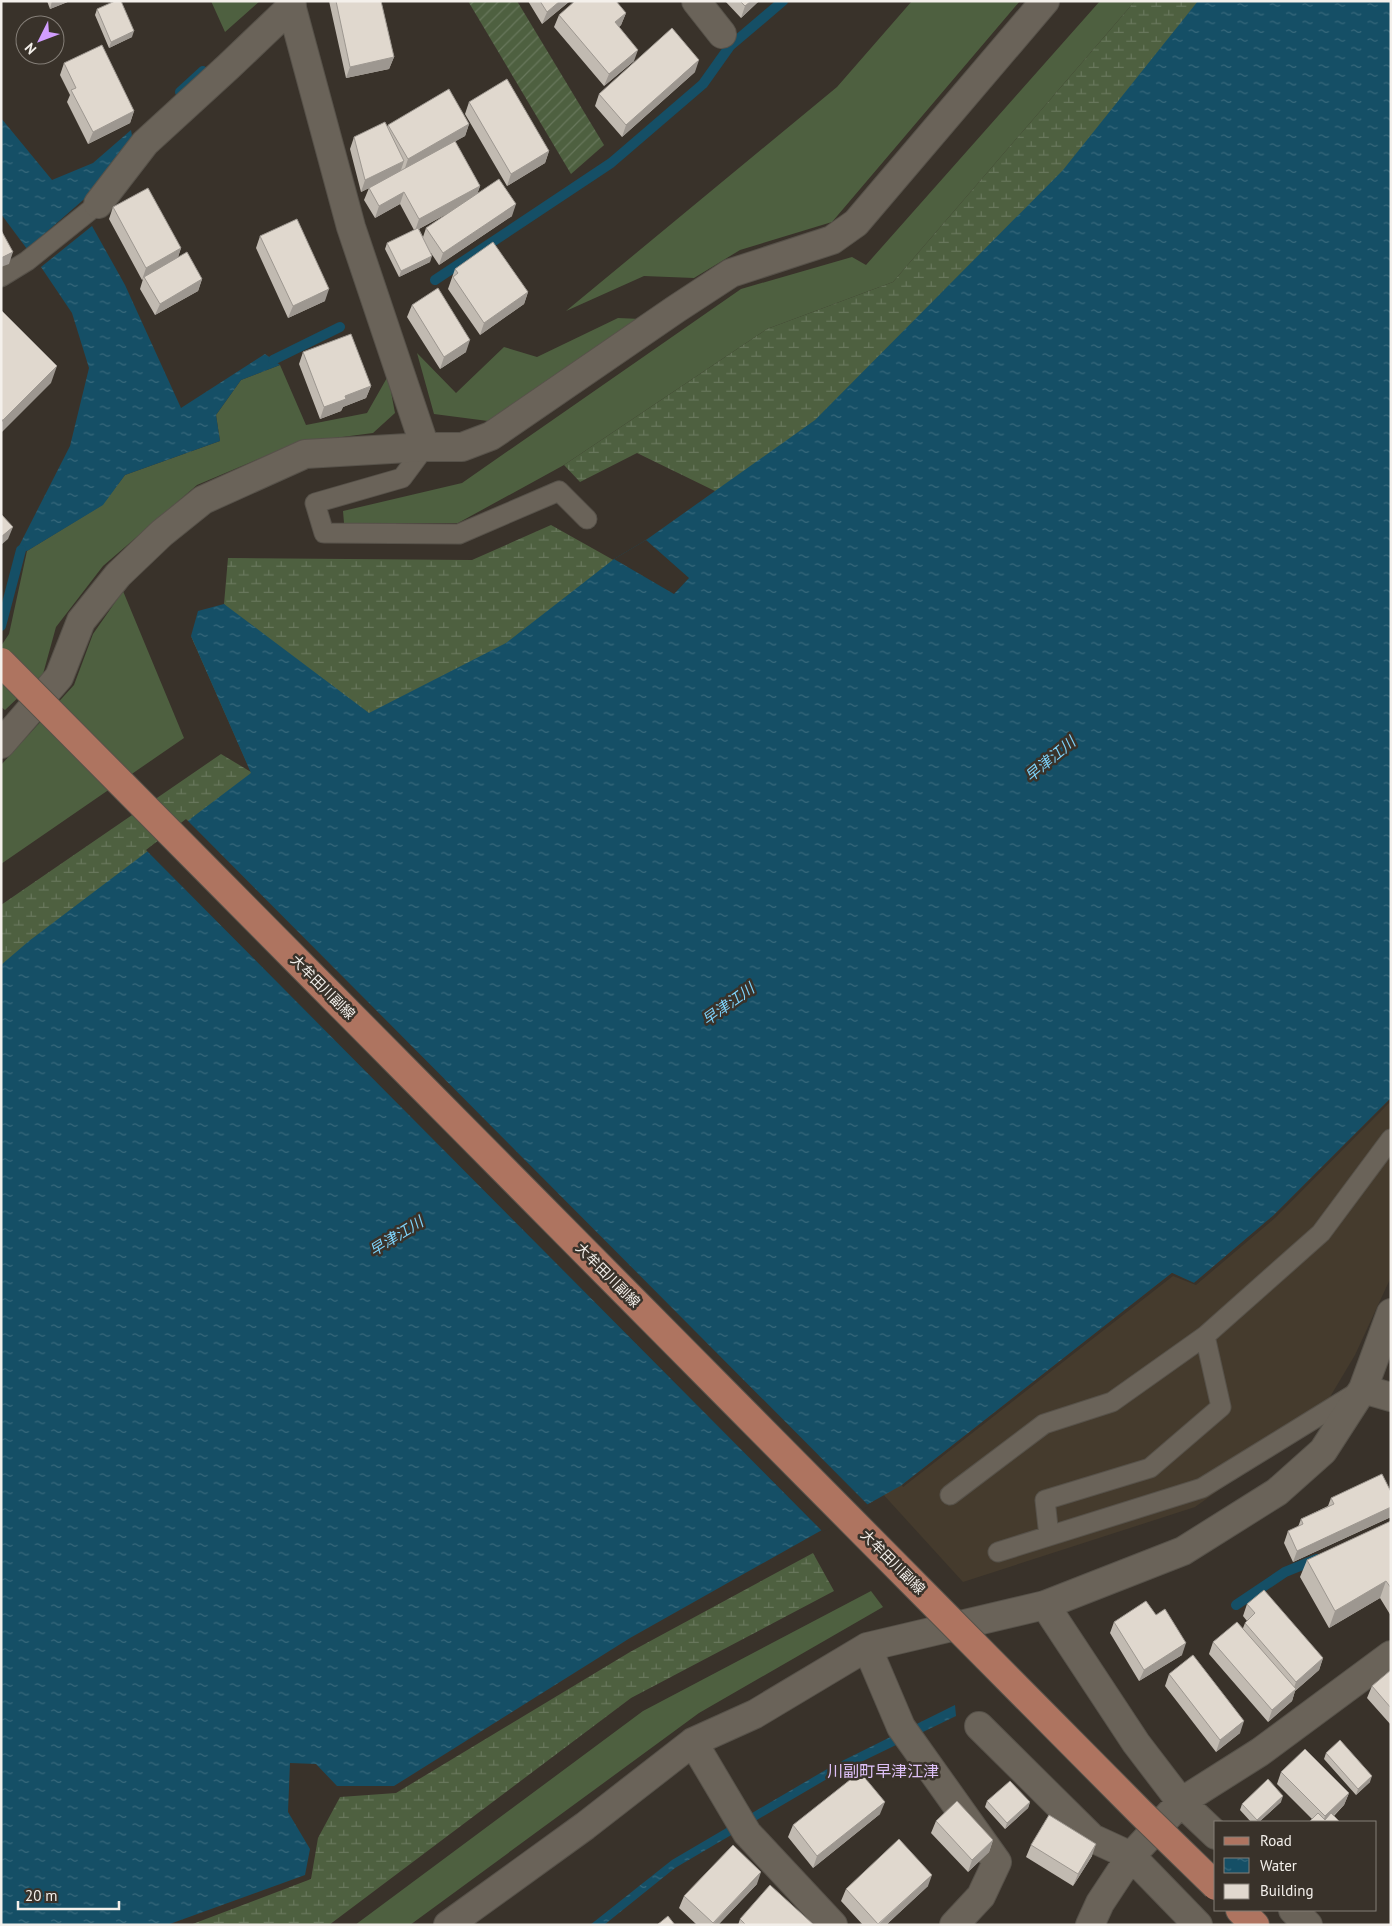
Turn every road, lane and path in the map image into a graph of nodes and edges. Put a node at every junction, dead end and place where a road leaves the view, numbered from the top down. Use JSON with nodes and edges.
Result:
{"nodes":[{"id":1,"x":696,"y":1,"type":"edge"},
{"id":2,"x":1045,"y":1,"type":"edge"},
{"id":3,"x":291,"y":4,"type":"edge"},
{"id":4,"x":722,"y":34,"type":"dead end"},
{"id":5,"x":98,"y":204,"type":"joint"},
{"id":6,"x":1,"y":277,"type":"edge"},
{"id":7,"x":425,"y":447,"type":"junction"},
{"id":8,"x":587,"y":519,"type":"dead end"},
{"id":9,"x":1,"y":662,"type":"edge"},
{"id":10,"x":5,"y":734,"type":"edge"},
{"id":11,"x":1391,"y":1139,"type":"edge"},
{"id":12,"x":1391,"y":1312,"type":"edge"},
{"id":13,"x":1205,"y":1336,"type":"junction"},
{"id":14,"x":1364,"y":1389,"type":"junction"},
{"id":15,"x":1391,"y":1397,"type":"edge"},
{"id":16,"x":950,"y":1494,"type":"dead end"},
{"id":17,"x":1050,"y":1536,"type":"junction"},
{"id":18,"x":998,"y":1552,"type":"dead end"},
{"id":19,"x":1045,"y":1605,"type":"junction"},
{"id":20,"x":867,"y":1647,"type":"junction"},
{"id":21,"x":1391,"y":1655,"type":"edge"},
{"id":22,"x":979,"y":1726,"type":"dead end"},
{"id":23,"x":693,"y":1742,"type":"junction"},
{"id":24,"x":1182,"y":1802,"type":"junction"},
{"id":25,"x":1214,"y":1833,"type":"edge"},
{"id":26,"x":1131,"y":1856,"type":"junction"},
{"id":27,"x":1214,"y":1884,"type":"edge"},
{"id":28,"x":1241,"y":1911,"type":"edge"},
{"id":29,"x":1294,"y":1911,"type":"edge"},
{"id":30,"x":448,"y":1925,"type":"edge"},
{"id":31,"x":834,"y":1925,"type":"edge"},
{"id":32,"x":954,"y":1925,"type":"edge"},
{"id":33,"x":1090,"y":1925,"type":"edge"},
{"id":34,"x":1198,"y":1925,"type":"edge"},
{"id":35,"x":1255,"y":1925,"type":"edge"},
{"id":36,"x":1308,"y":1925,"type":"edge"}],
"edges":[{"from":1,"to":4,"type":"street"},
{"from":2,"to":7,"type":"street"},
{"from":3,"to":5,"type":"street"},
{"from":3,"to":7,"type":"street"},
{"from":5,"to":6,"type":"lane"},
{"from":7,"to":8,"type":"lane"},
{"from":7,"to":10,"type":"street"},
{"from":9,"to":27,"type":"main road","name":"大牟田川副線","bridge":true},
{"from":11,"to":13,"type":"lane"},
{"from":12,"to":14,"type":"street"},
{"from":13,"to":16,"type":"lane"},
{"from":13,"to":17,"type":"lane"},
{"from":14,"to":15,"type":"street"},
{"from":14,"to":17,"type":"lane"},
{"from":14,"to":19,"type":"street"},
{"from":17,"to":18,"type":"lane"},
{"from":19,"to":20,"type":"street"},
{"from":19,"to":24,"type":"street"},
{"from":20,"to":23,"type":"street"},
{"from":20,"to":32,"type":"street"},
{"from":21,"to":24,"type":"street"},
{"from":22,"to":26,"type":"street"},
{"from":23,"to":30,"type":"street"},
{"from":23,"to":31,"type":"street"},
{"from":24,"to":25,"type":"street"},
{"from":24,"to":26,"type":"street"},
{"from":26,"to":33,"type":"street"},
{"from":26,"to":34,"type":"street"},
{"from":28,"to":35,"type":"main road"},
{"from":29,"to":36,"type":"street"}]}
